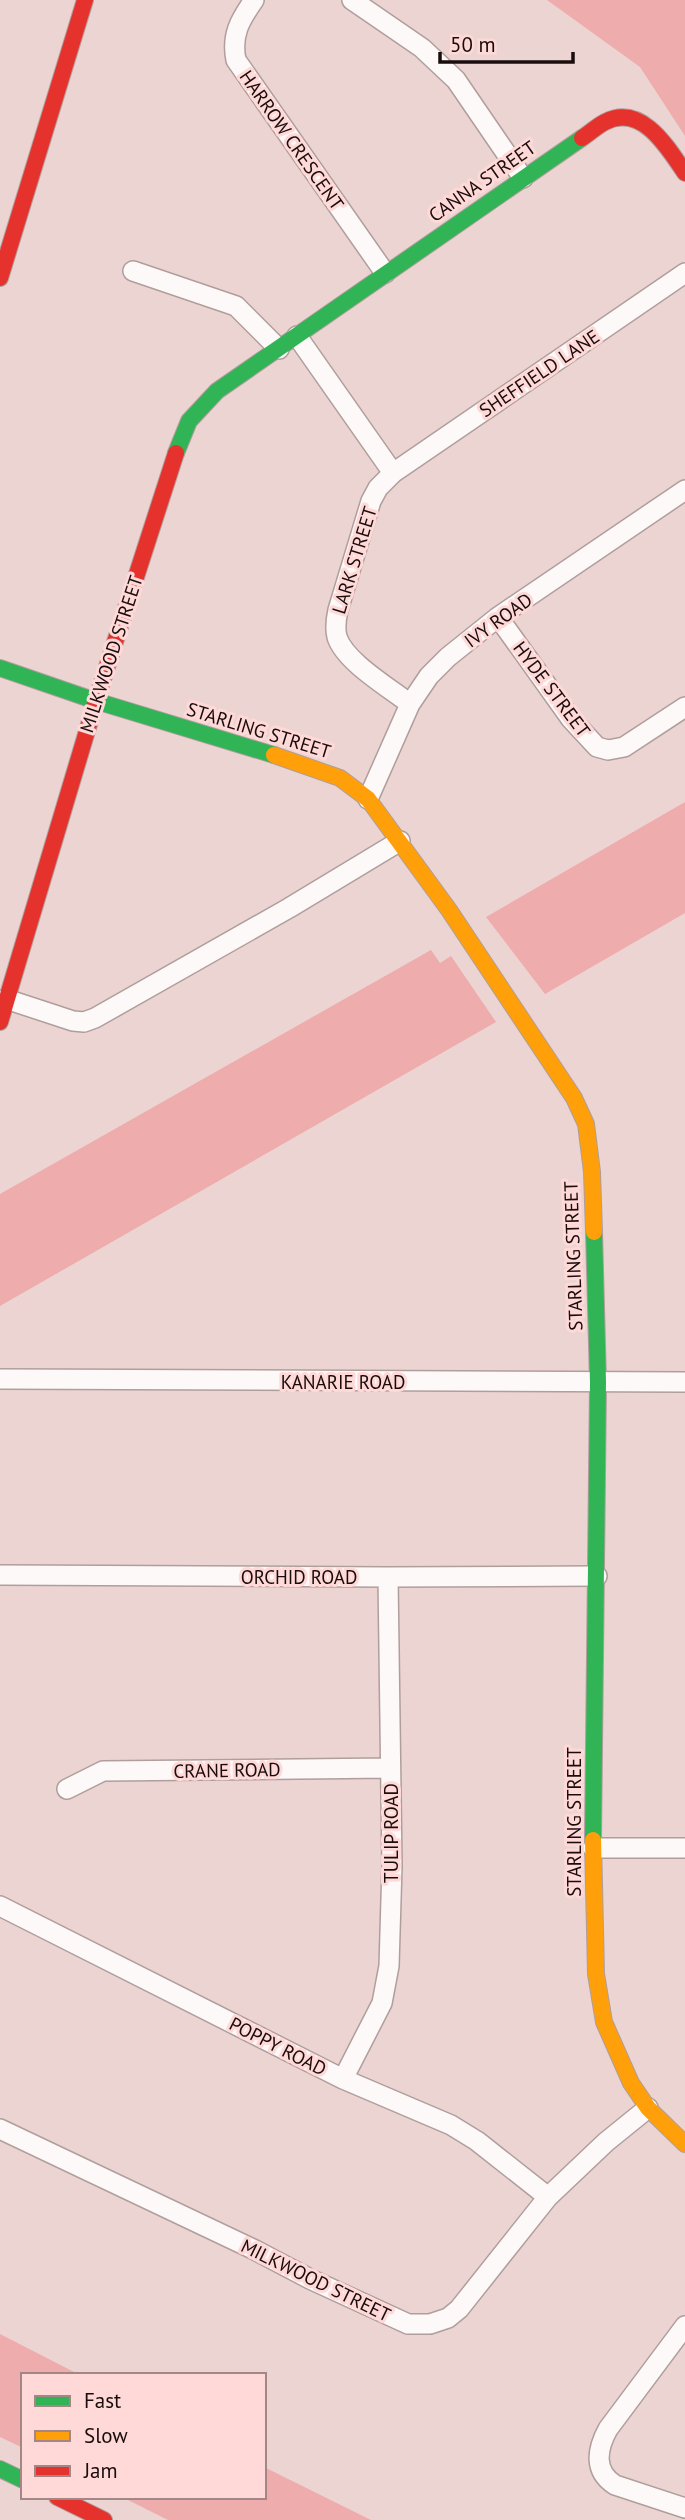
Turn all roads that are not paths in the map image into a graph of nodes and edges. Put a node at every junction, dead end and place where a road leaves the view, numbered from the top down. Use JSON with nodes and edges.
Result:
{"nodes":[{"id":1,"x":85,"y":0,"type":"edge"},
{"id":2,"x":254,"y":0,"type":"edge"},
{"id":3,"x":352,"y":0,"type":"edge"},
{"id":4,"x":685,"y":173,"type":"edge"},
{"id":5,"x":523,"y":178,"type":"junction"},
{"id":6,"x":133,"y":271,"type":"dead end"},
{"id":7,"x":685,"y":273,"type":"edge"},
{"id":8,"x":385,"y":274,"type":"junction"},
{"id":9,"x":0,"y":278,"type":"edge"},
{"id":10,"x":298,"y":336,"type":"junction"},
{"id":11,"x":279,"y":349,"type":"junction"},
{"id":12,"x":393,"y":473,"type":"junction"},
{"id":13,"x":685,"y":490,"type":"edge"},
{"id":14,"x":498,"y":617,"type":"junction"},
{"id":15,"x":0,"y":668,"type":"edge"},
{"id":16,"x":96,"y":701,"type":"junction"},
{"id":17,"x":410,"y":704,"type":"junction"},
{"id":18,"x":685,"y":707,"type":"edge"},
{"id":19,"x":368,"y":799,"type":"junction"},
{"id":20,"x":400,"y":841,"type":"junction"},
{"id":21,"x":6,"y":999,"type":"junction"},
{"id":22,"x":0,"y":1022,"type":"edge"},
{"id":23,"x":0,"y":1379,"type":"edge"},
{"id":24,"x":598,"y":1382,"type":"junction"},
{"id":25,"x":685,"y":1382,"type":"edge"},
{"id":26,"x":0,"y":1575,"type":"edge"},
{"id":27,"x":597,"y":1576,"type":"junction"},
{"id":28,"x":388,"y":1577,"type":"junction"},
{"id":29,"x":390,"y":1768,"type":"junction"},
{"id":30,"x":67,"y":1789,"type":"dead end"},
{"id":31,"x":593,"y":1848,"type":"junction"},
{"id":32,"x":685,"y":1848,"type":"edge"},
{"id":33,"x":0,"y":1906,"type":"edge"},
{"id":34,"x":344,"y":2079,"type":"junction"},
{"id":35,"x":648,"y":2108,"type":"junction"},
{"id":36,"x":0,"y":2129,"type":"edge"},
{"id":37,"x":685,"y":2144,"type":"edge"},
{"id":38,"x":548,"y":2197,"type":"junction"},
{"id":39,"x":685,"y":2326,"type":"edge"},
{"id":40,"x":0,"y":2469,"type":"edge"},
{"id":41,"x":21,"y":2479,"type":"edge"},
{"id":42,"x":61,"y":2499,"type":"edge"},
{"id":43,"x":685,"y":2508,"type":"edge"},
{"id":44,"x":104,"y":2520,"type":"edge"}],
"edges":[{"from":1,"to":9,"type":"street"},
{"from":2,"to":8,"type":"street","name":"HARROW CRESCENT"},
{"from":3,"to":5,"type":"street"},
{"from":4,"to":5,"type":"street","name":"CANNA STREET"},
{"from":5,"to":8,"type":"street","name":"CANNA STREET"},
{"from":6,"to":11,"type":"street"},
{"from":7,"to":12,"type":"street","name":"SHEFFIELD LANE"},
{"from":8,"to":10,"type":"street","name":"CANNA STREET"},
{"from":10,"to":11,"type":"street","name":"MILKWOOD STREET"},
{"from":10,"to":12,"type":"street"},
{"from":11,"to":16,"type":"street","name":"MILKWOOD STREET"},
{"from":12,"to":17,"type":"street","name":"LARK STREET"},
{"from":13,"to":14,"type":"street","name":"IVY ROAD"},
{"from":14,"to":17,"type":"street","name":"IVY ROAD"},
{"from":14,"to":18,"type":"street","name":"HYDE STREET"},
{"from":15,"to":16,"type":"street","name":"STARLING STREET"},
{"from":16,"to":19,"type":"street","name":"STARLING STREET"},
{"from":16,"to":21,"type":"street","name":"MILKWOOD STREET"},
{"from":17,"to":19,"type":"street","name":"IVY ROAD"},
{"from":19,"to":20,"type":"street","name":"STARLING STREET"},
{"from":20,"to":21,"type":"street"},
{"from":20,"to":24,"type":"street","name":"STARLING STREET"},
{"from":21,"to":22,"type":"street","name":"MILKWOOD STREET"},
{"from":23,"to":24,"type":"street","name":"KANARIE ROAD"},
{"from":24,"to":25,"type":"street","name":"KANARIE ROAD"},
{"from":24,"to":27,"type":"street","name":"STARLING STREET"},
{"from":26,"to":28,"type":"street","name":"ORCHID ROAD"},
{"from":27,"to":28,"type":"street","name":"ORCHID ROAD"},
{"from":27,"to":31,"type":"street","name":"STARLING STREET"},
{"from":28,"to":29,"type":"street","name":"TULIP ROAD"},
{"from":29,"to":30,"type":"street","name":"CRANE ROAD"},
{"from":29,"to":34,"type":"street","name":"TULIP ROAD"},
{"from":31,"to":32,"type":"street"},
{"from":31,"to":35,"type":"street","name":"STARLING STREET"},
{"from":33,"to":34,"type":"street","name":"POPPY ROAD"},
{"from":34,"to":38,"type":"street","name":"POPPY ROAD"},
{"from":35,"to":37,"type":"street","name":"STARLING STREET"},
{"from":35,"to":38,"type":"street","name":"MILKWOOD STREET"},
{"from":36,"to":38,"type":"street","name":"MILKWOOD STREET"},
{"from":39,"to":43,"type":"street"},
{"from":40,"to":41,"type":"street"},
{"from":42,"to":44,"type":"street"}]}
